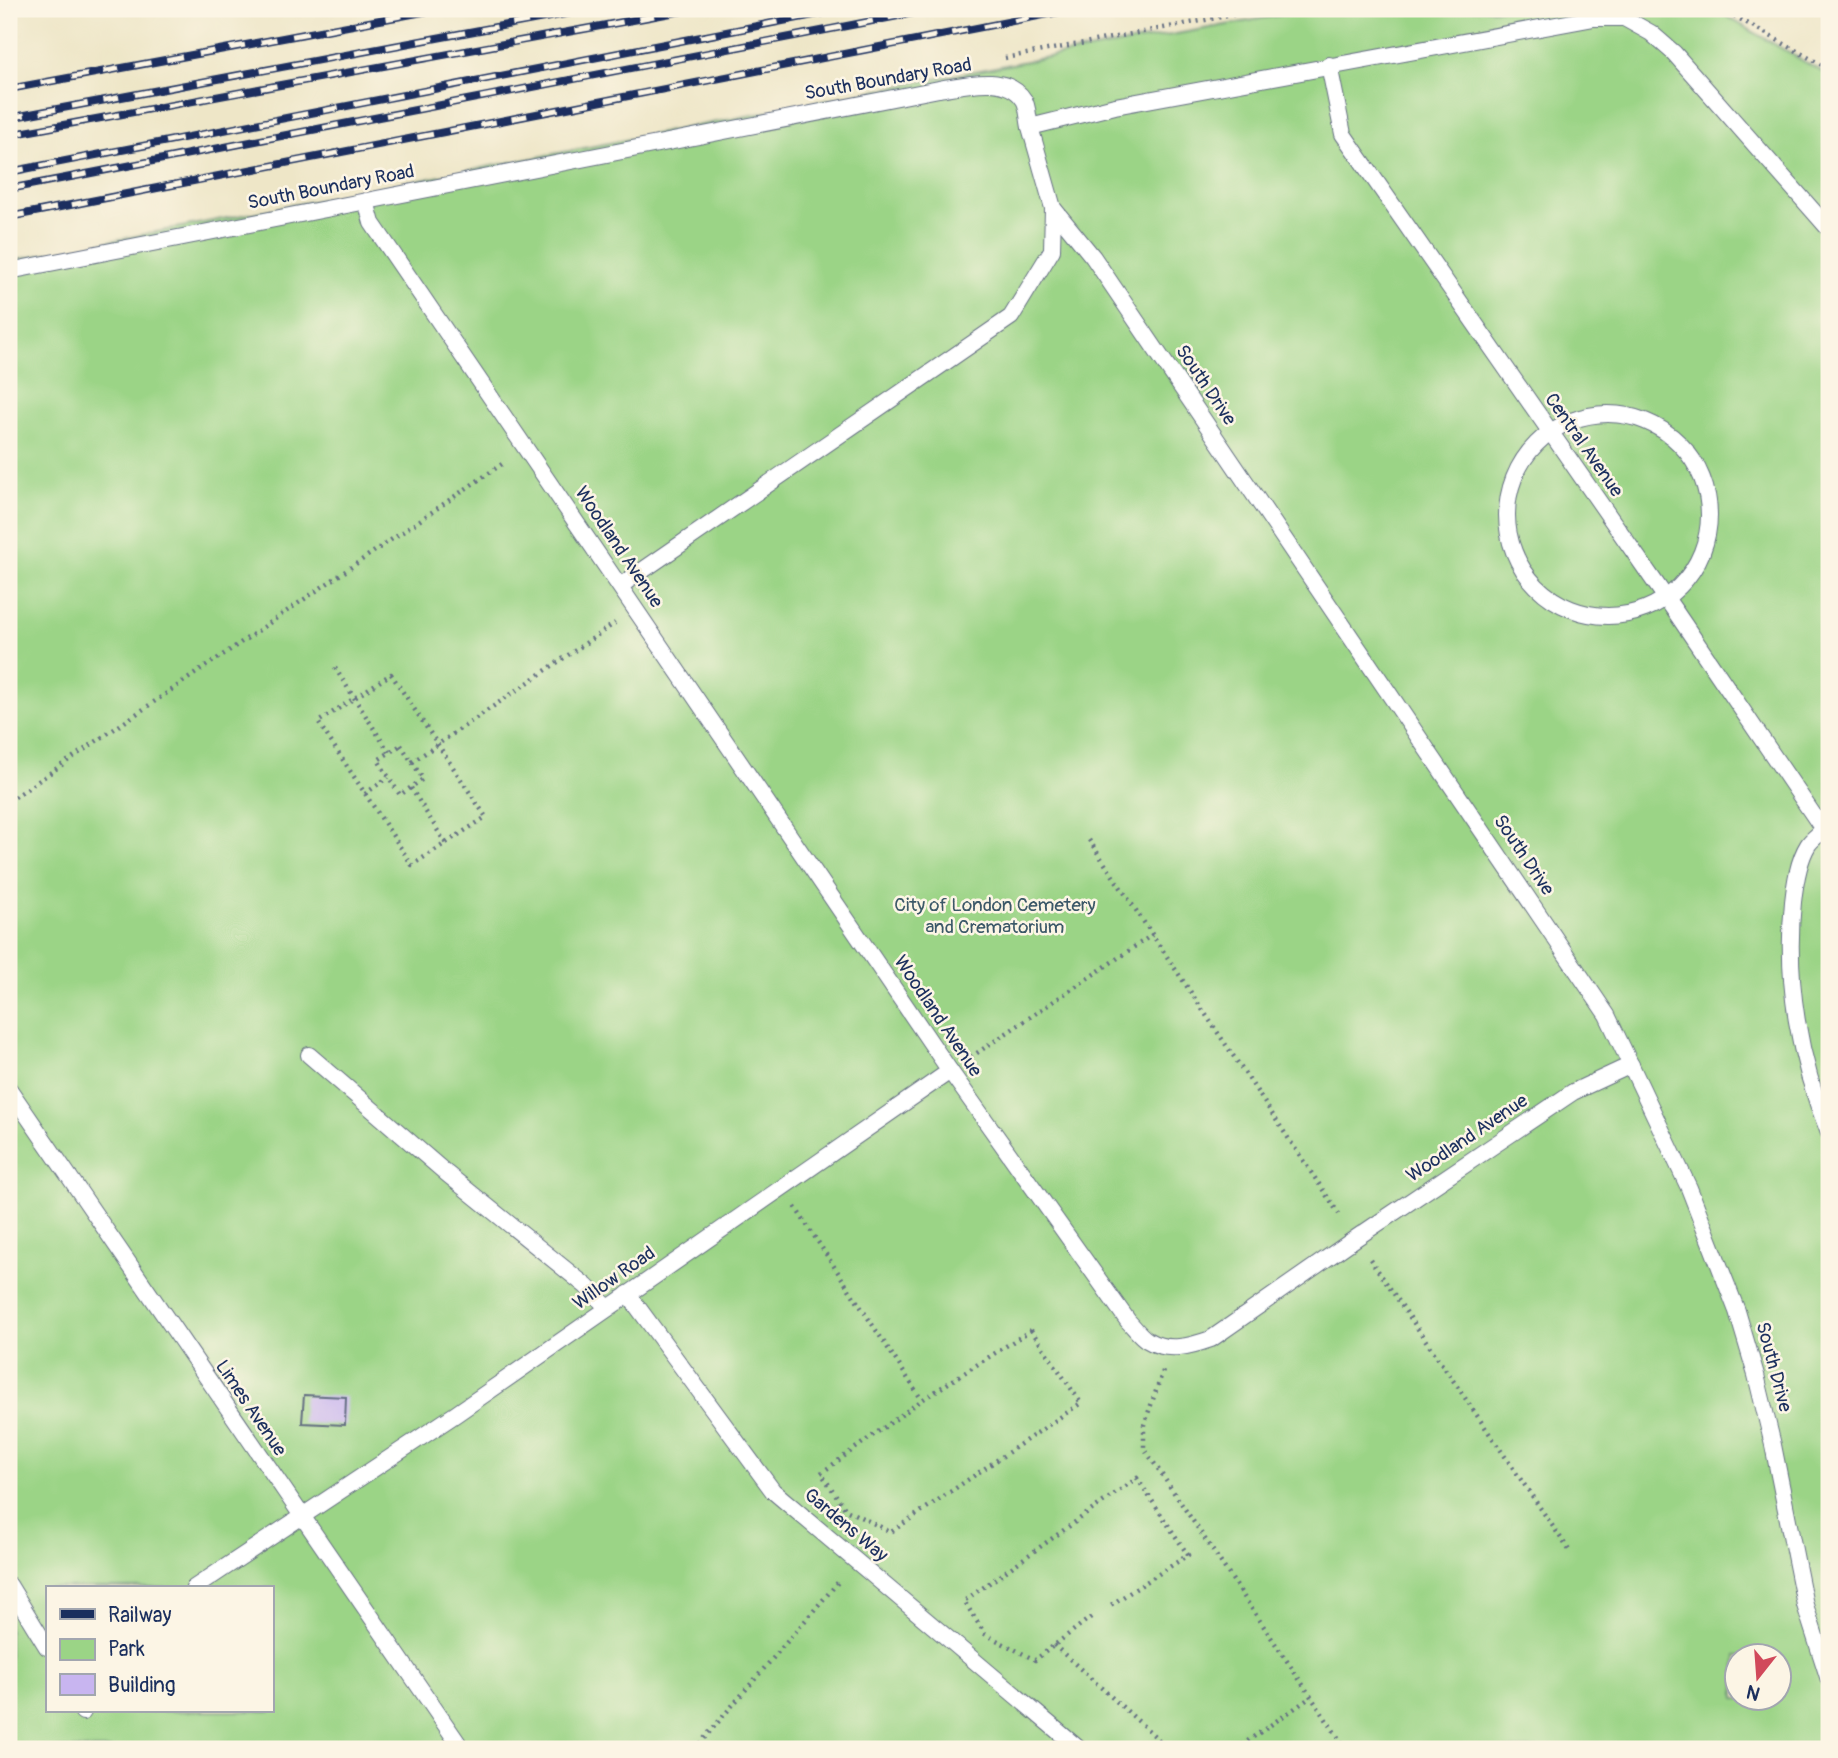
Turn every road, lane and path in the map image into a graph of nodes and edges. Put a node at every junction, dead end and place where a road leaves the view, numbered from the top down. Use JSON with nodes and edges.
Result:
{"nodes":[{"id":1,"x":1722,"y":9,"type":"edge"},
{"id":2,"x":1329,"y":65,"type":"junction"},
{"id":3,"x":1829,"y":69,"type":"edge"},
{"id":4,"x":1030,"y":127,"type":"junction"},
{"id":5,"x":366,"y":201,"type":"junction"},
{"id":6,"x":1053,"y":208,"type":"junction"},
{"id":7,"x":1829,"y":229,"type":"edge"},
{"id":8,"x":9,"y":271,"type":"edge"},
{"id":9,"x":1549,"y":431,"type":"junction"},
{"id":10,"x":526,"y":448,"type":"junction"},
{"id":11,"x":620,"y":586,"type":"junction"},
{"id":12,"x":1666,"y":597,"type":"junction"},
{"id":13,"x":636,"y":609,"type":"junction"},
{"id":14,"x":335,"y":668,"type":"dead end"},
{"id":15,"x":353,"y":699,"type":"junction"},
{"id":16,"x":438,"y":744,"type":"junction"},
{"id":17,"x":389,"y":752,"type":"junction"},
{"id":18,"x":412,"y":762,"type":"junction"},
{"id":19,"x":388,"y":777,"type":"junction"},
{"id":20,"x":411,"y":788,"type":"junction"},
{"id":21,"x":365,"y":794,"type":"junction"},
{"id":22,"x":9,"y":801,"type":"edge"},
{"id":23,"x":1826,"y":834,"type":"edge"},
{"id":24,"x":1089,"y":840,"type":"dead end"},
{"id":25,"x":446,"y":844,"type":"junction"},
{"id":26,"x":1152,"y":934,"type":"junction"},
{"id":27,"x":309,"y":1055,"type":"dead end"},
{"id":28,"x":1631,"y":1065,"type":"junction"},
{"id":29,"x":950,"y":1071,"type":"junction"},
{"id":30,"x":9,"y":1089,"type":"edge"},
{"id":31,"x":1829,"y":1133,"type":"edge"},
{"id":32,"x":781,"y":1186,"type":"junction"},
{"id":33,"x":1356,"y":1238,"type":"junction"},
{"id":34,"x":628,"y":1294,"type":"junction"},
{"id":35,"x":608,"y":1308,"type":"junction"},
{"id":36,"x":1171,"y":1347,"type":"junction"},
{"id":37,"x":922,"y":1400,"type":"junction"},
{"id":38,"x":302,"y":1518,"type":"junction"},
{"id":39,"x":1569,"y":1550,"type":"dead end"},
{"id":40,"x":856,"y":1561,"type":"junction"},
{"id":41,"x":9,"y":1585,"type":"edge"},
{"id":42,"x":197,"y":1586,"type":"edge"},
{"id":43,"x":1109,"y":1605,"type":"dead end"},
{"id":44,"x":1091,"y":1617,"type":"dead end"},
{"id":45,"x":46,"y":1645,"type":"edge"},
{"id":46,"x":1054,"y":1645,"type":"junction"},
{"id":47,"x":1829,"y":1680,"type":"edge"},
{"id":48,"x":1311,"y":1697,"type":"junction"},
{"id":49,"x":462,"y":1749,"type":"edge"},
{"id":50,"x":695,"y":1749,"type":"edge"},
{"id":51,"x":1079,"y":1749,"type":"edge"},
{"id":52,"x":1169,"y":1749,"type":"edge"},
{"id":53,"x":1236,"y":1749,"type":"edge"},
{"id":54,"x":1346,"y":1749,"type":"edge"}],
"edges":[{"from":1,"to":3,"type":"path"},
{"from":2,"to":4,"type":"lane"},
{"from":2,"to":7,"type":"lane"},
{"from":2,"to":9,"type":"lane","name":"Central Avenue"},
{"from":4,"to":5,"type":"lane","name":"South Boundary Road"},
{"from":4,"to":6,"type":"lane","name":"South Drive"},
{"from":5,"to":8,"type":"lane","name":"South Boundary Road"},
{"from":5,"to":10,"type":"lane","name":"Woodland Avenue"},
{"from":6,"to":11,"type":"lane"},
{"from":6,"to":28,"type":"lane","name":"South Drive"},
{"from":9,"to":12,"type":"lane","name":"Central Avenue"},
{"from":9,"to":12,"type":"lane"},
{"from":9,"to":12,"type":"lane"},
{"from":10,"to":11,"type":"lane","name":"Woodland Avenue"},
{"from":10,"to":22,"type":"path"},
{"from":11,"to":13,"type":"lane","name":"Woodland Avenue"},
{"from":12,"to":23,"type":"lane","name":"Central Avenue"},
{"from":13,"to":16,"type":"path"},
{"from":13,"to":29,"type":"lane","name":"Woodland Avenue"},
{"from":14,"to":15,"type":"path"},
{"from":15,"to":16,"type":"path"},
{"from":15,"to":17,"type":"path"},
{"from":15,"to":21,"type":"path"},
{"from":16,"to":18,"type":"path"},
{"from":16,"to":25,"type":"path"},
{"from":17,"to":18,"type":"path"},
{"from":17,"to":19,"type":"path"},
{"from":18,"to":20,"type":"path"},
{"from":19,"to":20,"type":"path"},
{"from":19,"to":21,"type":"path"},
{"from":20,"to":25,"type":"path"},
{"from":21,"to":25,"type":"path"},
{"from":23,"to":31,"type":"lane"},
{"from":24,"to":26,"type":"path"},
{"from":26,"to":29,"type":"path"},
{"from":26,"to":33,"type":"path"},
{"from":27,"to":35,"type":"lane"},
{"from":28,"to":33,"type":"lane","name":"Woodland Avenue"},
{"from":28,"to":47,"type":"lane","name":"South Drive"},
{"from":29,"to":32,"type":"lane","name":"Willow Road"},
{"from":29,"to":36,"type":"lane","name":"Woodland Avenue"},
{"from":30,"to":38,"type":"lane","name":"Limes Avenue"},
{"from":32,"to":34,"type":"lane","name":"Willow Road"},
{"from":32,"to":37,"type":"path"},
{"from":33,"to":36,"type":"lane","name":"Woodland Avenue"},
{"from":33,"to":39,"type":"path"},
{"from":34,"to":35,"type":"lane","name":"Willow Road"},
{"from":34,"to":40,"type":"lane","name":"Gardens Way"},
{"from":35,"to":38,"type":"lane","name":"Willow Road"},
{"from":36,"to":48,"type":"path"},
{"from":37,"to":37,"type":"path"},
{"from":38,"to":42,"type":"lane","name":"Willow Road"},
{"from":38,"to":49,"type":"lane","name":"Limes Avenue"},
{"from":40,"to":50,"type":"path"},
{"from":40,"to":51,"type":"lane","name":"Gardens Way"},
{"from":41,"to":45,"type":"lane"},
{"from":43,"to":46,"type":"path"},
{"from":44,"to":46,"type":"path"},
{"from":46,"to":52,"type":"path"},
{"from":48,"to":53,"type":"path"},
{"from":48,"to":54,"type":"path"}]}
